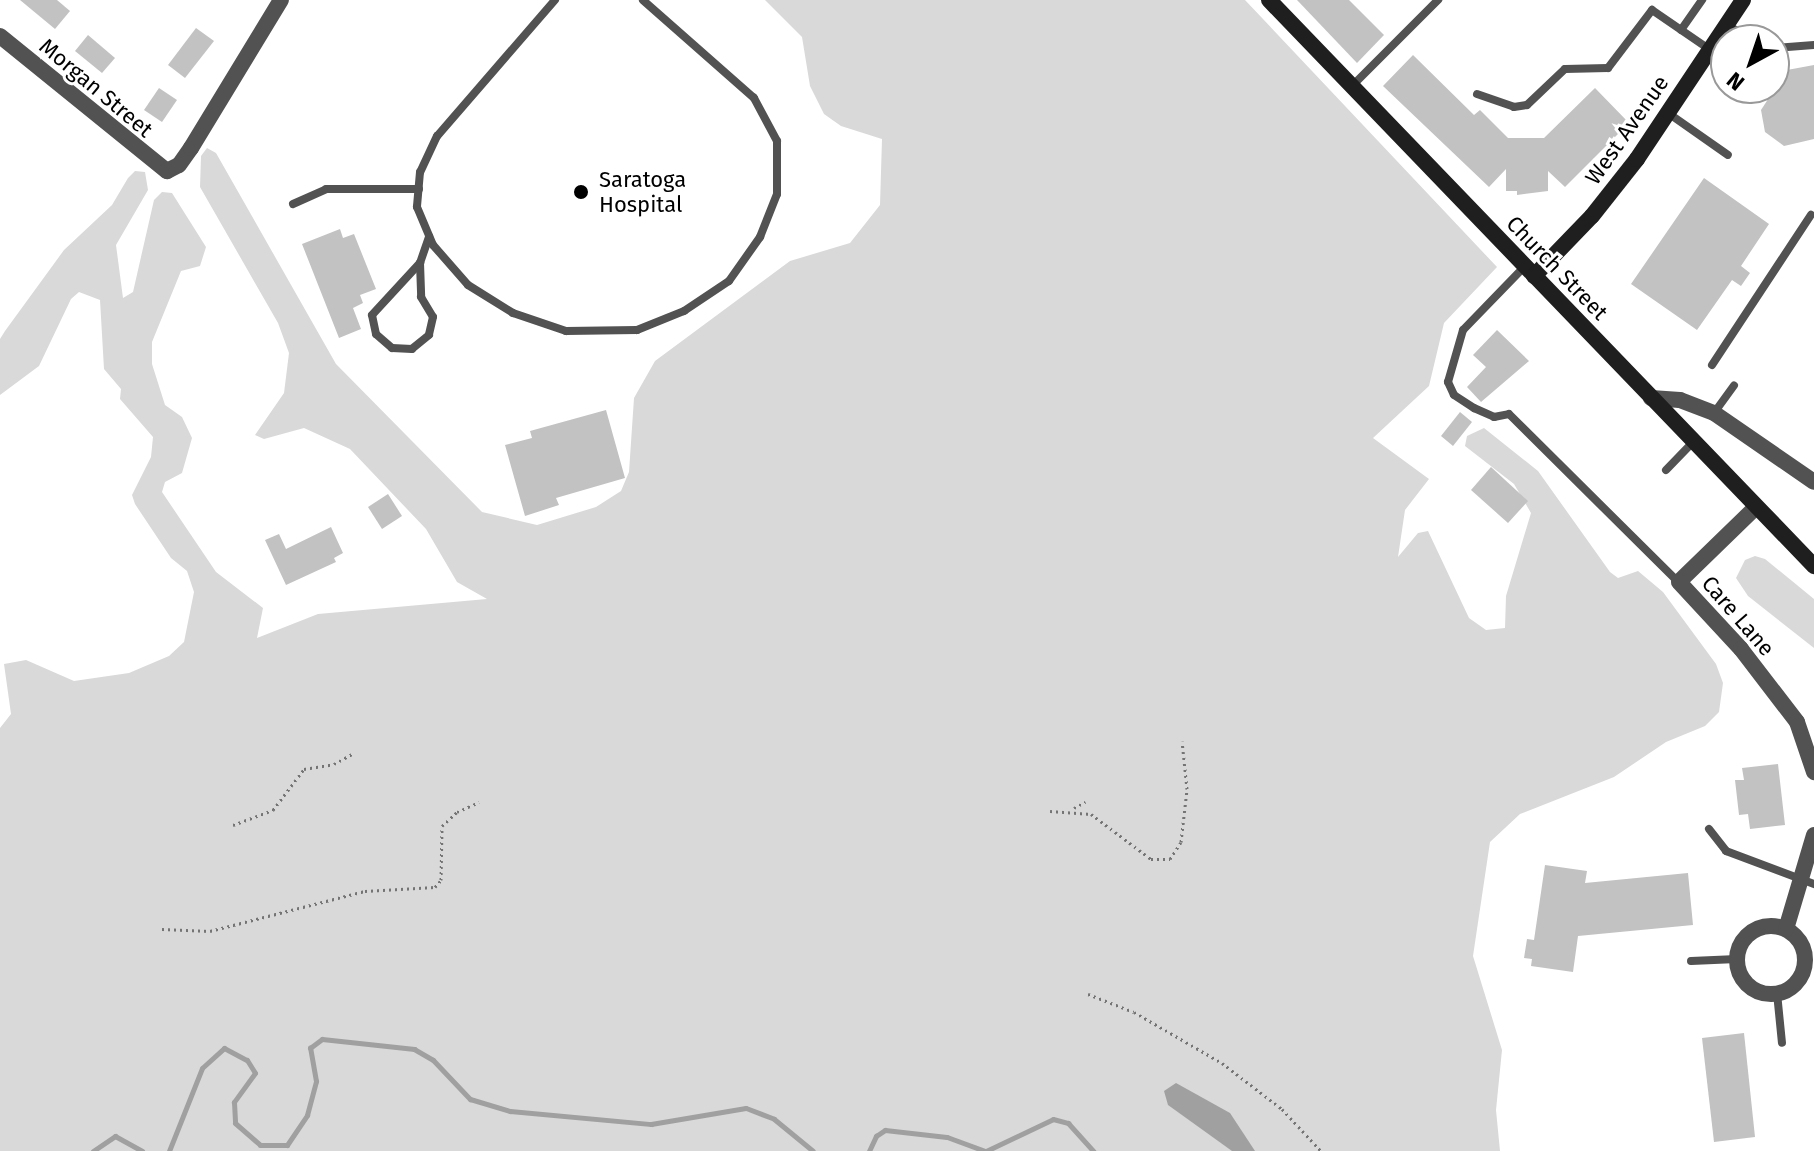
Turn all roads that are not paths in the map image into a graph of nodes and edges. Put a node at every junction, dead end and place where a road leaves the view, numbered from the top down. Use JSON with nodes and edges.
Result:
{"nodes":[{"id":1,"x":281,"y":0,"type":"edge"},
{"id":2,"x":555,"y":0,"type":"edge"},
{"id":3,"x":643,"y":0,"type":"edge"},
{"id":4,"x":1269,"y":0,"type":"edge"},
{"id":5,"x":1438,"y":0,"type":"edge"},
{"id":6,"x":1702,"y":0,"type":"edge"},
{"id":7,"x":1743,"y":0,"type":"edge"},
{"id":8,"x":1727,"y":24,"type":"edge"},
{"id":9,"x":1681,"y":30,"type":"junction"},
{"id":10,"x":0,"y":36,"type":"edge"},
{"id":11,"x":1814,"y":45,"type":"edge"},
{"id":12,"x":1790,"y":47,"type":"edge"},
{"id":13,"x":1709,"y":49,"type":"joint"},
{"id":14,"x":1352,"y":87,"type":"junction"},
{"id":15,"x":1477,"y":94,"type":"dead end"},
{"id":16,"x":1667,"y":113,"type":"junction"},
{"id":17,"x":1728,"y":155,"type":"dead end"},
{"id":18,"x":419,"y":189,"type":"junction"},
{"id":19,"x":293,"y":204,"type":"dead end"},
{"id":20,"x":1811,"y":215,"type":"dead end"},
{"id":21,"x":430,"y":236,"type":"junction"},
{"id":22,"x":420,"y":263,"type":"junction"},
{"id":23,"x":1529,"y":271,"type":"junction"},
{"id":24,"x":1712,"y":365,"type":"dead end"},
{"id":25,"x":1734,"y":385,"type":"dead end"},
{"id":26,"x":1651,"y":398,"type":"junction"},
{"id":27,"x":1714,"y":413,"type":"junction"},
{"id":28,"x":1693,"y":442,"type":"junction"},
{"id":29,"x":1666,"y":470,"type":"dead end"},
{"id":30,"x":1814,"y":482,"type":"edge"},
{"id":31,"x":1756,"y":507,"type":"junction"},
{"id":32,"x":1814,"y":566,"type":"edge"},
{"id":33,"x":1679,"y":582,"type":"junction"},
{"id":34,"x":1814,"y":772,"type":"edge"},
{"id":35,"x":1709,"y":829,"type":"dead end"},
{"id":36,"x":1814,"y":835,"type":"edge"},
{"id":37,"x":1808,"y":882,"type":"edge"},
{"id":38,"x":1786,"y":929,"type":"junction"},
{"id":39,"x":1737,"y":959,"type":"junction"},
{"id":40,"x":1691,"y":961,"type":"dead end"},
{"id":41,"x":1777,"y":993,"type":"junction"},
{"id":42,"x":1782,"y":1043,"type":"dead end"}],
"edges":[{"from":1,"to":10,"type":"street","name":"Morgan Street"},
{"from":2,"to":18,"type":"lane"},
{"from":3,"to":21,"type":"lane"},
{"from":4,"to":14,"type":"main road","name":"Church Street"},
{"from":5,"to":14,"type":"lane"},
{"from":6,"to":9,"type":"lane"},
{"from":7,"to":8,"type":"main road","name":"West Avenue"},
{"from":9,"to":13,"type":"lane"},
{"from":9,"to":15,"type":"lane"},
{"from":11,"to":12,"type":"lane"},
{"from":13,"to":16,"type":"main road","name":"West Avenue"},
{"from":14,"to":23,"type":"main road","name":"Church Street"},
{"from":16,"to":17,"type":"lane"},
{"from":16,"to":23,"type":"main road","name":"West Avenue"},
{"from":18,"to":19,"type":"lane"},
{"from":18,"to":21,"type":"lane"},
{"from":20,"to":24,"type":"lane"},
{"from":21,"to":22,"type":"lane"},
{"from":22,"to":22,"type":"lane"},
{"from":23,"to":26,"type":"main road","name":"Church Street"},
{"from":23,"to":33,"type":"lane"},
{"from":25,"to":27,"type":"lane"},
{"from":26,"to":27,"type":"street"},
{"from":26,"to":28,"type":"main road","name":"Church Street"},
{"from":27,"to":30,"type":"street"},
{"from":28,"to":29,"type":"lane"},
{"from":28,"to":31,"type":"main road","name":"Church Street"},
{"from":31,"to":32,"type":"main road","name":"Church Street"},
{"from":31,"to":33,"type":"street","name":"Care Lane"},
{"from":33,"to":34,"type":"street","name":"Care Lane"},
{"from":35,"to":37,"type":"lane"},
{"from":36,"to":37,"type":"street"},
{"from":37,"to":38,"type":"street"},
{"from":38,"to":39,"type":"street"},
{"from":38,"to":41,"type":"street"},
{"from":39,"to":40,"type":"lane"},
{"from":39,"to":41,"type":"street"},
{"from":41,"to":42,"type":"lane"}]}
